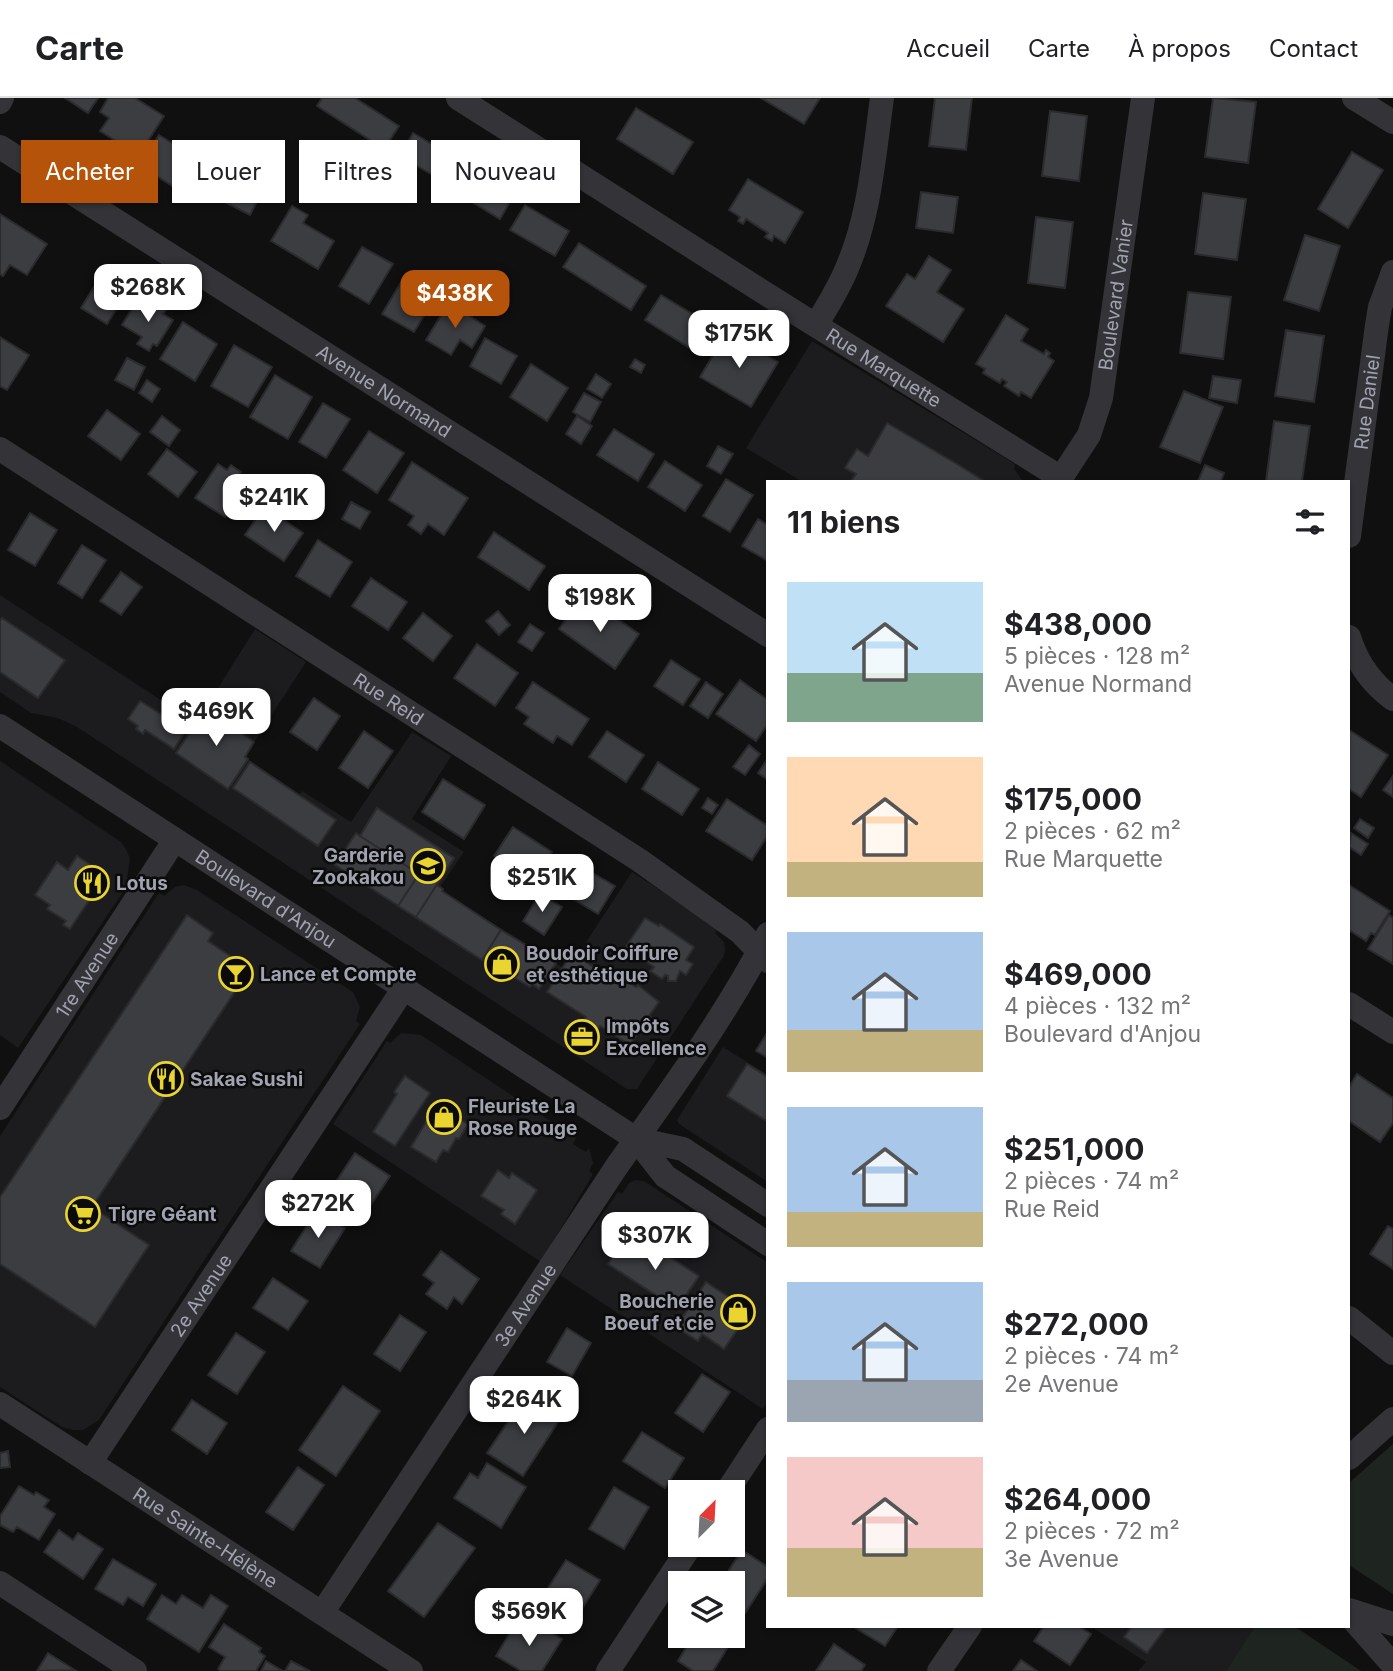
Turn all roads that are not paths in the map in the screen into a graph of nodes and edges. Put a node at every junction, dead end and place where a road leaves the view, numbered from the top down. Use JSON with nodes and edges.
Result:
{"nodes":[{"id":1,"x":458,"y":98,"type":"edge"},
{"id":2,"x":882,"y":98,"type":"edge"},
{"id":3,"x":1143,"y":98,"type":"edge"},
{"id":4,"x":1354,"y":98,"type":"edge"},
{"id":5,"x":1393,"y":122,"type":"edge"},
{"id":6,"x":0,"y":147,"type":"edge"},
{"id":7,"x":1393,"y":272,"type":"edge"},
{"id":8,"x":816,"y":325,"type":"junction"},
{"id":9,"x":0,"y":449,"type":"edge"},
{"id":10,"x":1060,"y":480,"type":"edge"},
{"id":11,"x":1350,"y":528,"type":"edge"},
{"id":12,"x":766,"y":634,"type":"edge"},
{"id":13,"x":1350,"y":639,"type":"edge"},
{"id":14,"x":1393,"y":699,"type":"edge"},
{"id":15,"x":0,"y":726,"type":"edge"},
{"id":16,"x":174,"y":841,"type":"junction"},
{"id":17,"x":765,"y":948,"type":"edge"},
{"id":18,"x":404,"y":988,"type":"junction"},
{"id":19,"x":1350,"y":1005,"type":"edge"},
{"id":20,"x":1393,"y":1032,"type":"edge"},
{"id":21,"x":0,"y":1108,"type":"edge"},
{"id":22,"x":636,"y":1139,"type":"junction"},
{"id":23,"x":766,"y":1204,"type":"edge"},
{"id":24,"x":766,"y":1243,"type":"edge"},
{"id":25,"x":1350,"y":1319,"type":"edge"},
{"id":26,"x":1393,"y":1353,"type":"edge"},
{"id":27,"x":0,"y":1404,"type":"edge"},
{"id":28,"x":1393,"y":1419,"type":"edge"},
{"id":29,"x":766,"y":1432,"type":"edge"},
{"id":30,"x":1350,"y":1457,"type":"edge"},
{"id":31,"x":90,"y":1463,"type":"junction"},
{"id":32,"x":735,"y":1480,"type":"edge"},
{"id":33,"x":682,"y":1558,"type":"edge"},
{"id":34,"x":0,"y":1583,"type":"edge"},
{"id":35,"x":322,"y":1613,"type":"junction"},
{"id":36,"x":1350,"y":1613,"type":"edge"},
{"id":37,"x":1350,"y":1614,"type":"edge"},
{"id":38,"x":1393,"y":1624,"type":"edge"},
{"id":39,"x":969,"y":1628,"type":"edge"},
{"id":40,"x":1393,"y":1665,"type":"edge"},
{"id":41,"x":134,"y":1671,"type":"edge"},
{"id":42,"x":411,"y":1671,"type":"edge"},
{"id":43,"x":608,"y":1671,"type":"edge"},
{"id":44,"x":939,"y":1671,"type":"edge"}],
"edges":[{"from":1,"to":8,"type":"street","name":"Rue Marquette"},
{"from":2,"to":8,"type":"street"},
{"from":3,"to":10,"type":"street","name":"Boulevard Vanier"},
{"from":4,"to":5,"type":"street"},
{"from":6,"to":12,"type":"street","name":"Avenue Normand"},
{"from":7,"to":11,"type":"street","name":"Rue Daniel"},
{"from":8,"to":10,"type":"street","name":"Rue Marquette"},
{"from":9,"to":17,"type":"street","name":"Rue Reid"},
{"from":13,"to":14,"type":"street"},
{"from":15,"to":16,"type":"street","name":"Boulevard d'Anjou"},
{"from":16,"to":18,"type":"street","name":"Boulevard d'Anjou"},
{"from":16,"to":21,"type":"street","name":"1re Avenue"},
{"from":17,"to":22,"type":"street"},
{"from":18,"to":22,"type":"street","name":"Boulevard d'Anjou"},
{"from":18,"to":31,"type":"street","name":"2e Avenue"},
{"from":19,"to":20,"type":"street"},
{"from":22,"to":23,"type":"street","name":"Boulevard d'Anjou"},
{"from":22,"to":24,"type":"street","name":"Boulevard d'Anjou"},
{"from":22,"to":35,"type":"street","name":"3e Avenue"},
{"from":25,"to":26,"type":"street"},
{"from":27,"to":31,"type":"street","name":"Rue Sainte-Hélène"},
{"from":28,"to":30,"type":"street"},
{"from":29,"to":32,"type":"street"},
{"from":31,"to":35,"type":"street","name":"Rue Sainte-Hélène"},
{"from":33,"to":43,"type":"street"},
{"from":34,"to":41,"type":"street"},
{"from":35,"to":42,"type":"street","name":"Rue Sainte-Hélène"},
{"from":36,"to":38,"type":"street"},
{"from":37,"to":40,"type":"street"},
{"from":39,"to":44,"type":"street"}]}
